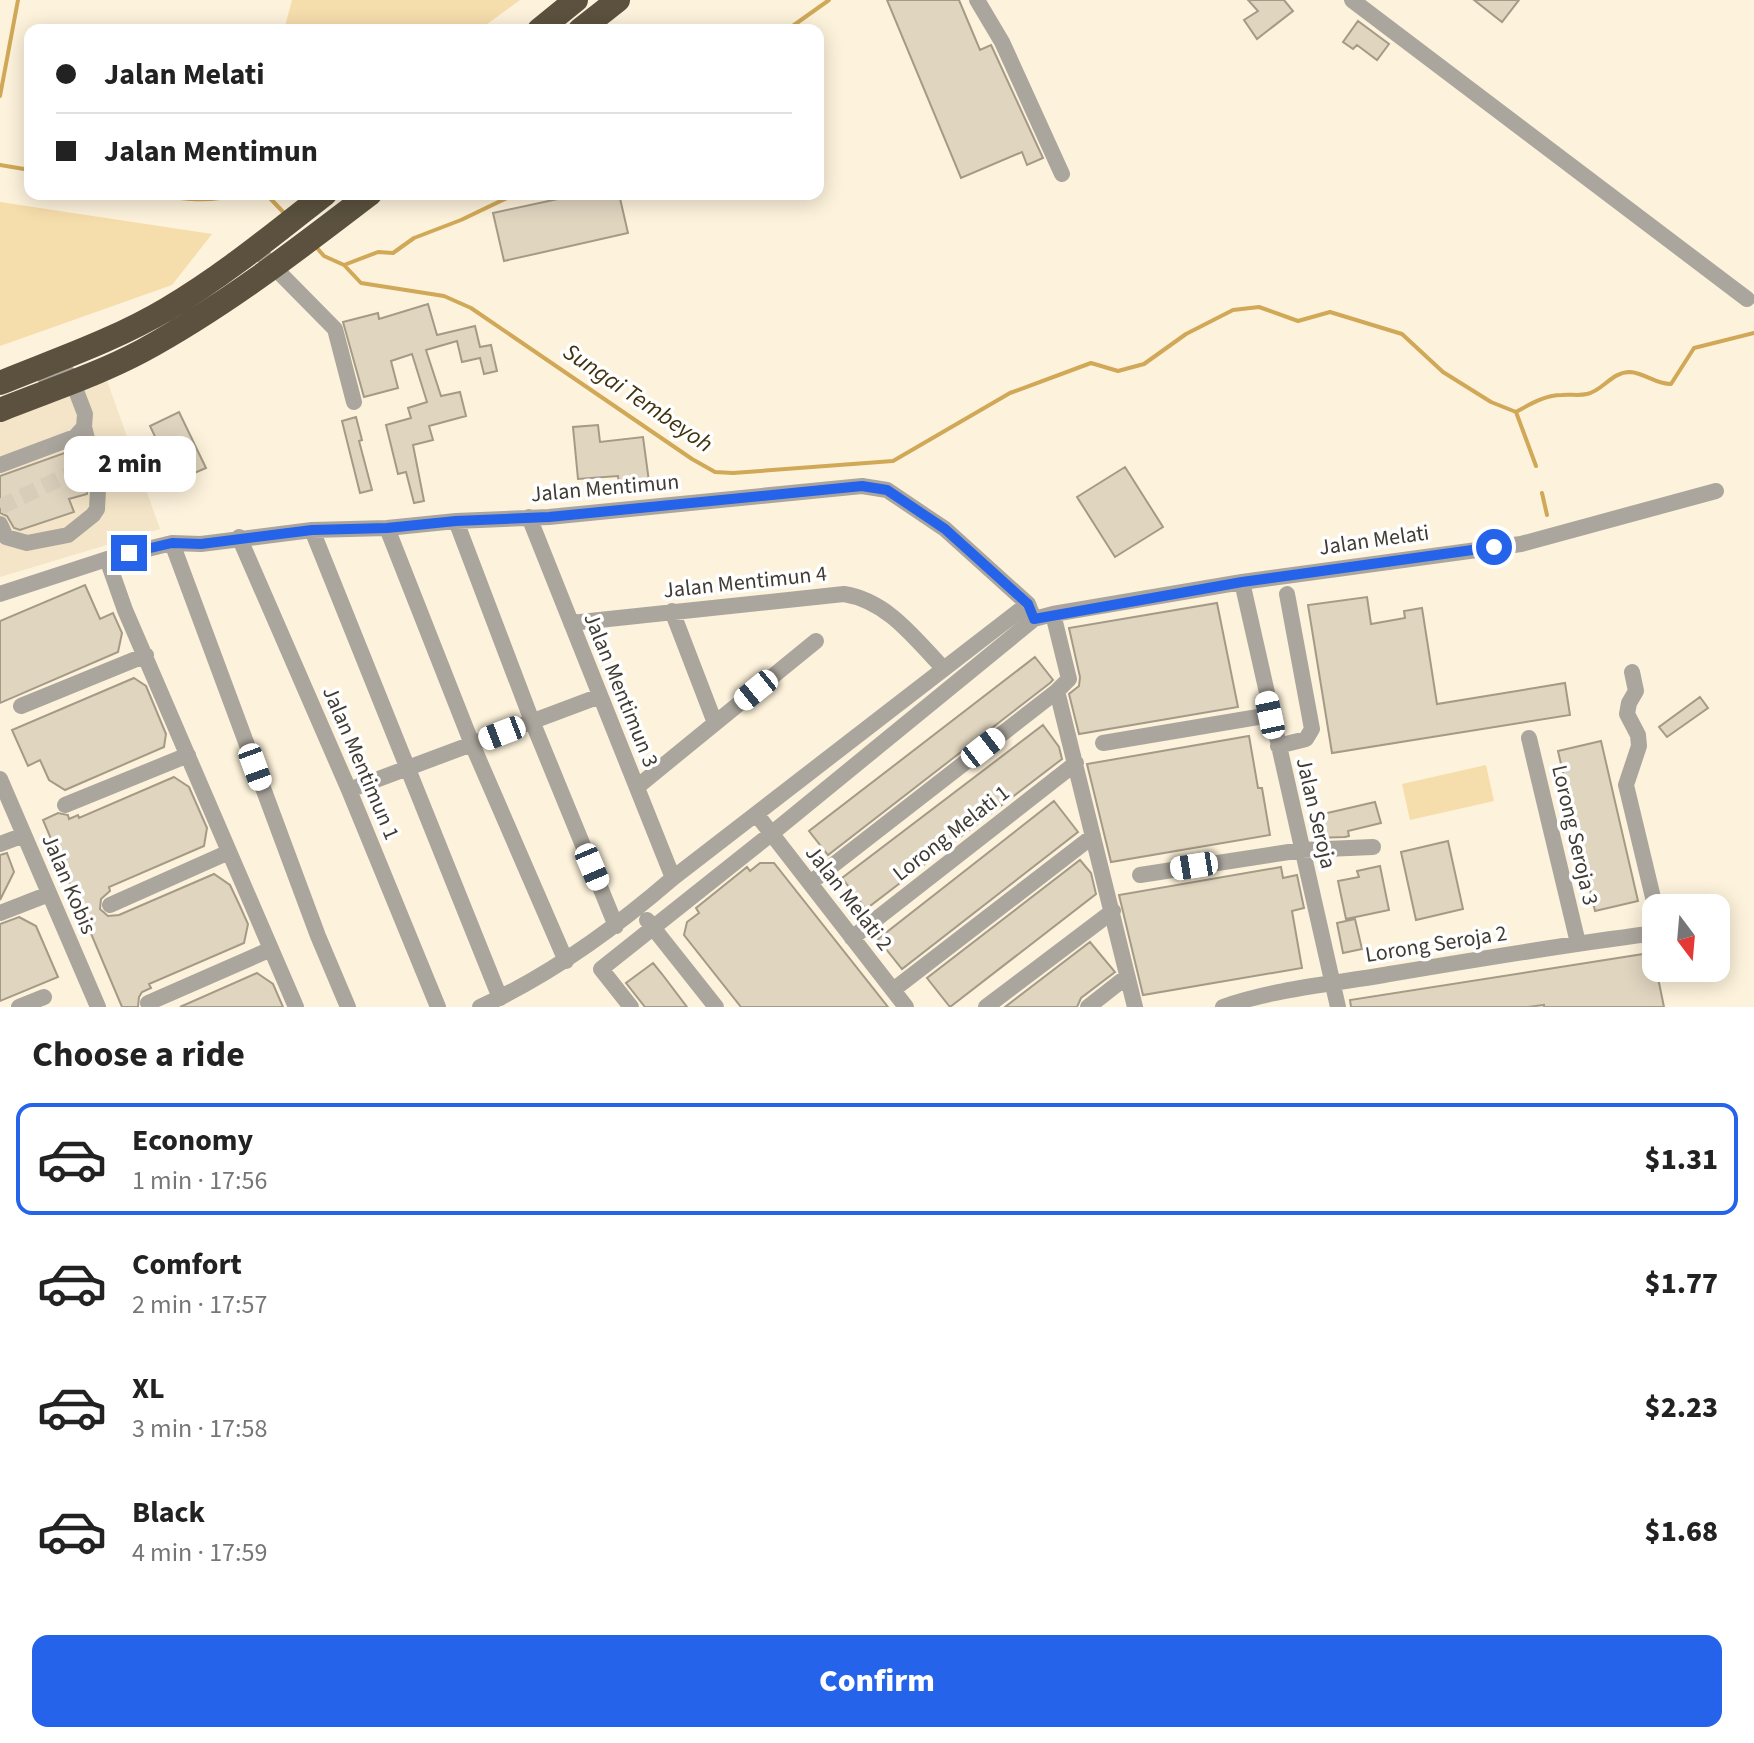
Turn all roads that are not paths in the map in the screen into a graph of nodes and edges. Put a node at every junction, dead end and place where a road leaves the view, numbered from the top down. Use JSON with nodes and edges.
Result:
{"nodes":[{"id":1,"x":563,"y":0,"type":"edge"},
{"id":2,"x":576,"y":0,"type":"edge"},
{"id":3,"x":977,"y":0,"type":"edge"},
{"id":4,"x":1352,"y":0,"type":"edge"},
{"id":5,"x":611,"y":4,"type":"edge"},
{"id":6,"x":541,"y":24,"type":"edge"},
{"id":7,"x":545,"y":24,"type":"edge"},
{"id":8,"x":587,"y":24,"type":"edge"},
{"id":9,"x":1062,"y":174,"type":"dead end"},
{"id":10,"x":317,"y":200,"type":"edge"},
{"id":11,"x":362,"y":200,"type":"edge"},
{"id":12,"x":258,"y":246,"type":"junction"},
{"id":13,"x":277,"y":265,"type":"junction"},
{"id":14,"x":1747,"y":299,"type":"dead end"},
{"id":15,"x":61,"y":359,"type":"junction"},
{"id":16,"x":0,"y":370,"type":"edge"},
{"id":17,"x":73,"y":380,"type":"junction"},
{"id":18,"x":0,"y":385,"type":"edge"},
{"id":19,"x":354,"y":402,"type":"dead end"},
{"id":20,"x":0,"y":410,"type":"edge"},
{"id":21,"x":84,"y":427,"type":"junction"},
{"id":22,"x":0,"y":465,"type":"edge"},
{"id":23,"x":76,"y":471,"type":"tunnel mouth"},
{"id":24,"x":98,"y":490,"type":"dead end"},
{"id":25,"x":1716,"y":491,"type":"dead end"},
{"id":26,"x":529,"y":517,"type":"junction"},
{"id":27,"x":456,"y":521,"type":"junction"},
{"id":28,"x":0,"y":524,"type":"edge"},
{"id":29,"x":387,"y":528,"type":"junction"},
{"id":30,"x":312,"y":530,"type":"junction"},
{"id":31,"x":239,"y":537,"type":"junction"},
{"id":32,"x":172,"y":543,"type":"junction"},
{"id":33,"x":107,"y":559,"type":"junction"},
{"id":34,"x":1242,"y":582,"type":"junction"},
{"id":35,"x":0,"y":594,"type":"edge"},
{"id":36,"x":1287,"y":594,"type":"dead end"},
{"id":37,"x":672,"y":611,"type":"junction"},
{"id":38,"x":1031,"y":611,"type":"junction"},
{"id":39,"x":1053,"y":614,"type":"junction"},
{"id":40,"x":571,"y":623,"type":"junction"},
{"id":41,"x":816,"y":641,"type":"dead end"},
{"id":42,"x":146,"y":655,"type":"junction"},
{"id":43,"x":944,"y":669,"type":"junction"},
{"id":44,"x":1632,"y":672,"type":"dead end"},
{"id":45,"x":1057,"y":691,"type":"junction"},
{"id":46,"x":600,"y":696,"type":"junction"},
{"id":47,"x":21,"y":706,"type":"dead end"},
{"id":48,"x":1270,"y":715,"type":"junction"},
{"id":49,"x":532,"y":721,"type":"junction"},
{"id":50,"x":715,"y":723,"type":"junction"},
{"id":51,"x":1529,"y":738,"type":"dead end"},
{"id":52,"x":1103,"y":743,"type":"dead end"},
{"id":53,"x":472,"y":744,"type":"junction"},
{"id":54,"x":1278,"y":746,"type":"junction"},
{"id":55,"x":188,"y":755,"type":"junction"},
{"id":56,"x":1076,"y":763,"type":"junction"},
{"id":57,"x":408,"y":768,"type":"junction"},
{"id":58,"x":0,"y":779,"type":"edge"},
{"id":59,"x":637,"y":787,"type":"junction"},
{"id":60,"x":349,"y":790,"type":"junction"},
{"id":61,"x":65,"y":805,"type":"dead end"},
{"id":62,"x":757,"y":815,"type":"junction"},
{"id":63,"x":771,"y":834,"type":"junction"},
{"id":64,"x":24,"y":835,"type":"junction"},
{"id":65,"x":1093,"y":836,"type":"junction"},
{"id":66,"x":0,"y":844,"type":"edge"},
{"id":67,"x":1373,"y":847,"type":"dead end"},
{"id":68,"x":1302,"y":850,"type":"junction"},
{"id":69,"x":229,"y":852,"type":"junction"},
{"id":70,"x":1140,"y":875,"type":"dead end"},
{"id":71,"x":673,"y":878,"type":"junction"},
{"id":72,"x":810,"y":883,"type":"junction"},
{"id":73,"x":49,"y":894,"type":"junction"},
{"id":74,"x":1652,"y":894,"type":"edge"},
{"id":75,"x":110,"y":905,"type":"dead end"},
{"id":76,"x":638,"y":909,"type":"junction"},
{"id":77,"x":1113,"y":911,"type":"junction"},
{"id":78,"x":0,"y":913,"type":"edge"},
{"id":79,"x":616,"y":926,"type":"junction"},
{"id":80,"x":653,"y":928,"type":"junction"},
{"id":81,"x":1642,"y":935,"type":"edge"},
{"id":82,"x":852,"y":938,"type":"junction"},
{"id":83,"x":1578,"y":943,"type":"junction"},
{"id":84,"x":269,"y":950,"type":"junction"},
{"id":85,"x":566,"y":961,"type":"junction"},
{"id":86,"x":1125,"y":978,"type":"junction"},
{"id":87,"x":1332,"y":983,"type":"junction"},
{"id":88,"x":893,"y":990,"type":"junction"},
{"id":89,"x":44,"y":997,"type":"dead end"},
{"id":90,"x":500,"y":998,"type":"junction"},
{"id":91,"x":148,"y":1003,"type":"dead end"},
{"id":92,"x":19,"y":1007,"type":"edge"},
{"id":93,"x":98,"y":1007,"type":"edge"},
{"id":94,"x":296,"y":1007,"type":"edge"},
{"id":95,"x":348,"y":1007,"type":"edge"},
{"id":96,"x":438,"y":1007,"type":"edge"},
{"id":97,"x":480,"y":1007,"type":"edge"},
{"id":98,"x":631,"y":1007,"type":"edge"},
{"id":99,"x":716,"y":1007,"type":"edge"},
{"id":100,"x":906,"y":1007,"type":"edge"},
{"id":101,"x":986,"y":1007,"type":"edge"},
{"id":102,"x":1088,"y":1007,"type":"edge"},
{"id":103,"x":1135,"y":1007,"type":"edge"},
{"id":104,"x":1223,"y":1007,"type":"edge"},
{"id":105,"x":1338,"y":1007,"type":"edge"}],
"edges":[{"from":1,"to":6,"type":"highway"},
{"from":2,"to":7,"type":"highway"},
{"from":3,"to":9,"type":"street"},
{"from":4,"to":14,"type":"street"},
{"from":5,"to":8,"type":"highway"},
{"from":10,"to":12,"type":"highway"},
{"from":11,"to":13,"type":"highway"},
{"from":12,"to":13,"type":"street"},
{"from":12,"to":15,"type":"highway"},
{"from":13,"to":17,"type":"highway"},
{"from":13,"to":19,"type":"street"},
{"from":15,"to":16,"type":"street"},
{"from":15,"to":18,"type":"highway"},
{"from":17,"to":18,"type":"street"},
{"from":17,"to":20,"type":"highway"},
{"from":17,"to":21,"type":"street"},
{"from":21,"to":22,"type":"street"},
{"from":21,"to":23,"type":"street"},
{"from":24,"to":28,"type":"street"},
{"from":25,"to":34,"type":"street","name":"Jalan Melati"},
{"from":26,"to":27,"type":"street","name":"Jalan Mentimun"},
{"from":26,"to":38,"type":"street","name":"Jalan Mentimun"},
{"from":26,"to":40,"type":"street","name":"Jalan Mentimun 3"},
{"from":27,"to":29,"type":"street","name":"Jalan Mentimun"},
{"from":27,"to":49,"type":"street"},
{"from":29,"to":30,"type":"street","name":"Jalan Mentimun"},
{"from":29,"to":53,"type":"street"},
{"from":30,"to":31,"type":"street","name":"Jalan Mentimun"},
{"from":30,"to":57,"type":"street"},
{"from":31,"to":32,"type":"street","name":"Jalan Mentimun"},
{"from":31,"to":60,"type":"street","name":"Jalan Mentimun 1"},
{"from":32,"to":33,"type":"street","name":"Jalan Mentimun"},
{"from":32,"to":95,"type":"street"},
{"from":33,"to":35,"type":"street","name":"Jalan Mentimun"},
{"from":33,"to":42,"type":"street"},
{"from":34,"to":39,"type":"street","name":"Jalan Melati"},
{"from":34,"to":48,"type":"street","name":"Jalan Seroja"},
{"from":36,"to":54,"type":"street"},
{"from":37,"to":40,"type":"street","name":"Jalan Mentimun 4"},
{"from":37,"to":43,"type":"street","name":"Jalan Mentimun 4"},
{"from":37,"to":50,"type":"street"},
{"from":38,"to":39,"type":"street","name":"Jalan Melati"},
{"from":38,"to":43,"type":"street"},
{"from":38,"to":63,"type":"street","name":"Jalan Melati"},
{"from":39,"to":45,"type":"street"},
{"from":40,"to":46,"type":"street","name":"Jalan Mentimun 3"},
{"from":41,"to":50,"type":"street"},
{"from":42,"to":47,"type":"street"},
{"from":42,"to":55,"type":"street"},
{"from":43,"to":62,"type":"street"},
{"from":44,"to":74,"type":"street"},
{"from":45,"to":56,"type":"street"},
{"from":45,"to":72,"type":"street"},
{"from":46,"to":49,"type":"street"},
{"from":46,"to":59,"type":"street","name":"Jalan Mentimun 3"},
{"from":48,"to":52,"type":"street"},
{"from":48,"to":54,"type":"street","name":"Jalan Seroja"},
{"from":49,"to":53,"type":"street"},
{"from":49,"to":79,"type":"street"},
{"from":50,"to":59,"type":"street"},
{"from":51,"to":83,"type":"street","name":"Lorong Seroja 3"},
{"from":53,"to":57,"type":"street"},
{"from":53,"to":85,"type":"street"},
{"from":54,"to":68,"type":"street","name":"Jalan Seroja"},
{"from":55,"to":61,"type":"street"},
{"from":55,"to":69,"type":"street"},
{"from":56,"to":65,"type":"street"},
{"from":56,"to":82,"type":"street","name":"Lorong Melati 1"},
{"from":57,"to":60,"type":"street"},
{"from":57,"to":90,"type":"street"},
{"from":58,"to":64,"type":"street","name":"Jalan Kobis"},
{"from":59,"to":71,"type":"street","name":"Jalan Mentimun 3"},
{"from":60,"to":96,"type":"street","name":"Jalan Mentimun 1"},
{"from":62,"to":63,"type":"street","name":"Jalan Melati 2"},
{"from":62,"to":71,"type":"street"},
{"from":63,"to":72,"type":"street","name":"Jalan Melati 2"},
{"from":63,"to":80,"type":"street","name":"Jalan Melati"},
{"from":64,"to":66,"type":"street"},
{"from":64,"to":73,"type":"street","name":"Jalan Kobis"},
{"from":65,"to":77,"type":"street"},
{"from":65,"to":88,"type":"street"},
{"from":67,"to":68,"type":"street"},
{"from":68,"to":70,"type":"street"},
{"from":68,"to":87,"type":"street","name":"Jalan Seroja"},
{"from":69,"to":75,"type":"street"},
{"from":69,"to":84,"type":"street"},
{"from":71,"to":76,"type":"street"},
{"from":72,"to":82,"type":"street","name":"Jalan Melati 2"},
{"from":73,"to":78,"type":"street"},
{"from":73,"to":93,"type":"street","name":"Jalan Kobis"},
{"from":76,"to":79,"type":"street"},
{"from":76,"to":80,"type":"street"},
{"from":77,"to":86,"type":"street"},
{"from":77,"to":101,"type":"street"},
{"from":79,"to":85,"type":"street"},
{"from":80,"to":98,"type":"street","name":"Jalan Melati"},
{"from":80,"to":99,"type":"street"},
{"from":81,"to":83,"type":"street","name":"Lorong Seroja 2"},
{"from":82,"to":88,"type":"street","name":"Jalan Melati 2"},
{"from":83,"to":87,"type":"street","name":"Lorong Seroja 2"},
{"from":84,"to":91,"type":"street"},
{"from":84,"to":94,"type":"street"},
{"from":85,"to":90,"type":"street"},
{"from":86,"to":102,"type":"street"},
{"from":86,"to":103,"type":"street"},
{"from":87,"to":104,"type":"street","name":"Lorong Seroja 2"},
{"from":87,"to":105,"type":"street","name":"Jalan Seroja"},
{"from":88,"to":100,"type":"street","name":"Jalan Melati 2"},
{"from":89,"to":92,"type":"street"},
{"from":90,"to":97,"type":"street"}]}
